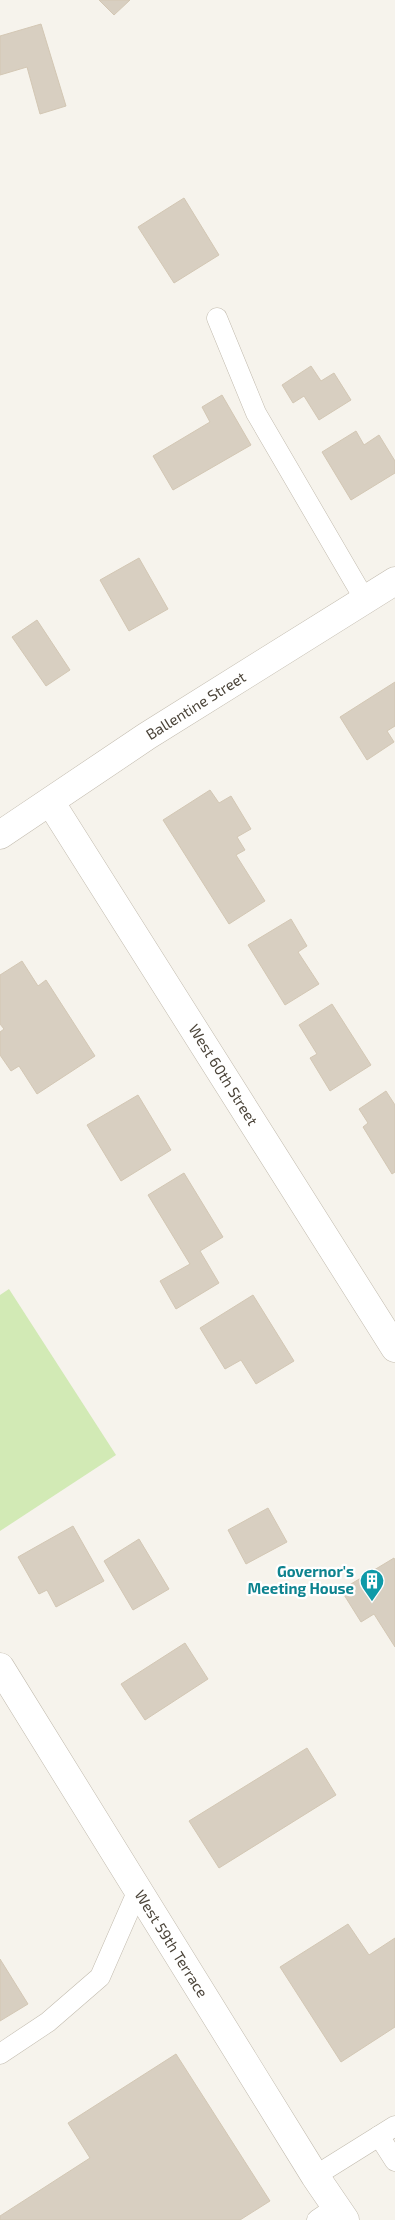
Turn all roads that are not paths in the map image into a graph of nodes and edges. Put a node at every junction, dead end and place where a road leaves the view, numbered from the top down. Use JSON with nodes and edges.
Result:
{"nodes":[{"id":1,"x":216,"y":318,"type":"dead end"},
{"id":2,"x":395,"y":581,"type":"edge"},
{"id":3,"x":366,"y":600,"type":"junction"},
{"id":4,"x":51,"y":803,"type":"junction"},
{"id":5,"x":0,"y":835,"type":"edge"},
{"id":6,"x":395,"y":1348,"type":"edge"},
{"id":7,"x":0,"y":1667,"type":"edge"},
{"id":8,"x":138,"y":1890,"type":"junction"},
{"id":9,"x":0,"y":2054,"type":"edge"},
{"id":10,"x":387,"y":2131,"type":"edge"},
{"id":11,"x":395,"y":2161,"type":"edge"},
{"id":12,"x":315,"y":2176,"type":"junction"},
{"id":13,"x":333,"y":2216,"type":"edge"}],
"edges":[{"from":1,"to":3,"type":"lane"},
{"from":2,"to":3,"type":"street","name":"Ballentine Street"},
{"from":3,"to":4,"type":"street","name":"Ballentine Street"},
{"from":4,"to":5,"type":"street","name":"Ballentine Street"},
{"from":4,"to":6,"type":"street","name":"West 60th Street"},
{"from":7,"to":8,"type":"street","name":"West 59th Terrace"},
{"from":8,"to":9,"type":"lane"},
{"from":8,"to":12,"type":"street","name":"West 59th Terrace"},
{"from":10,"to":11,"type":"lane"},
{"from":10,"to":12,"type":"lane"},
{"from":12,"to":13,"type":"street","name":"West 59th Terrace"}]}
